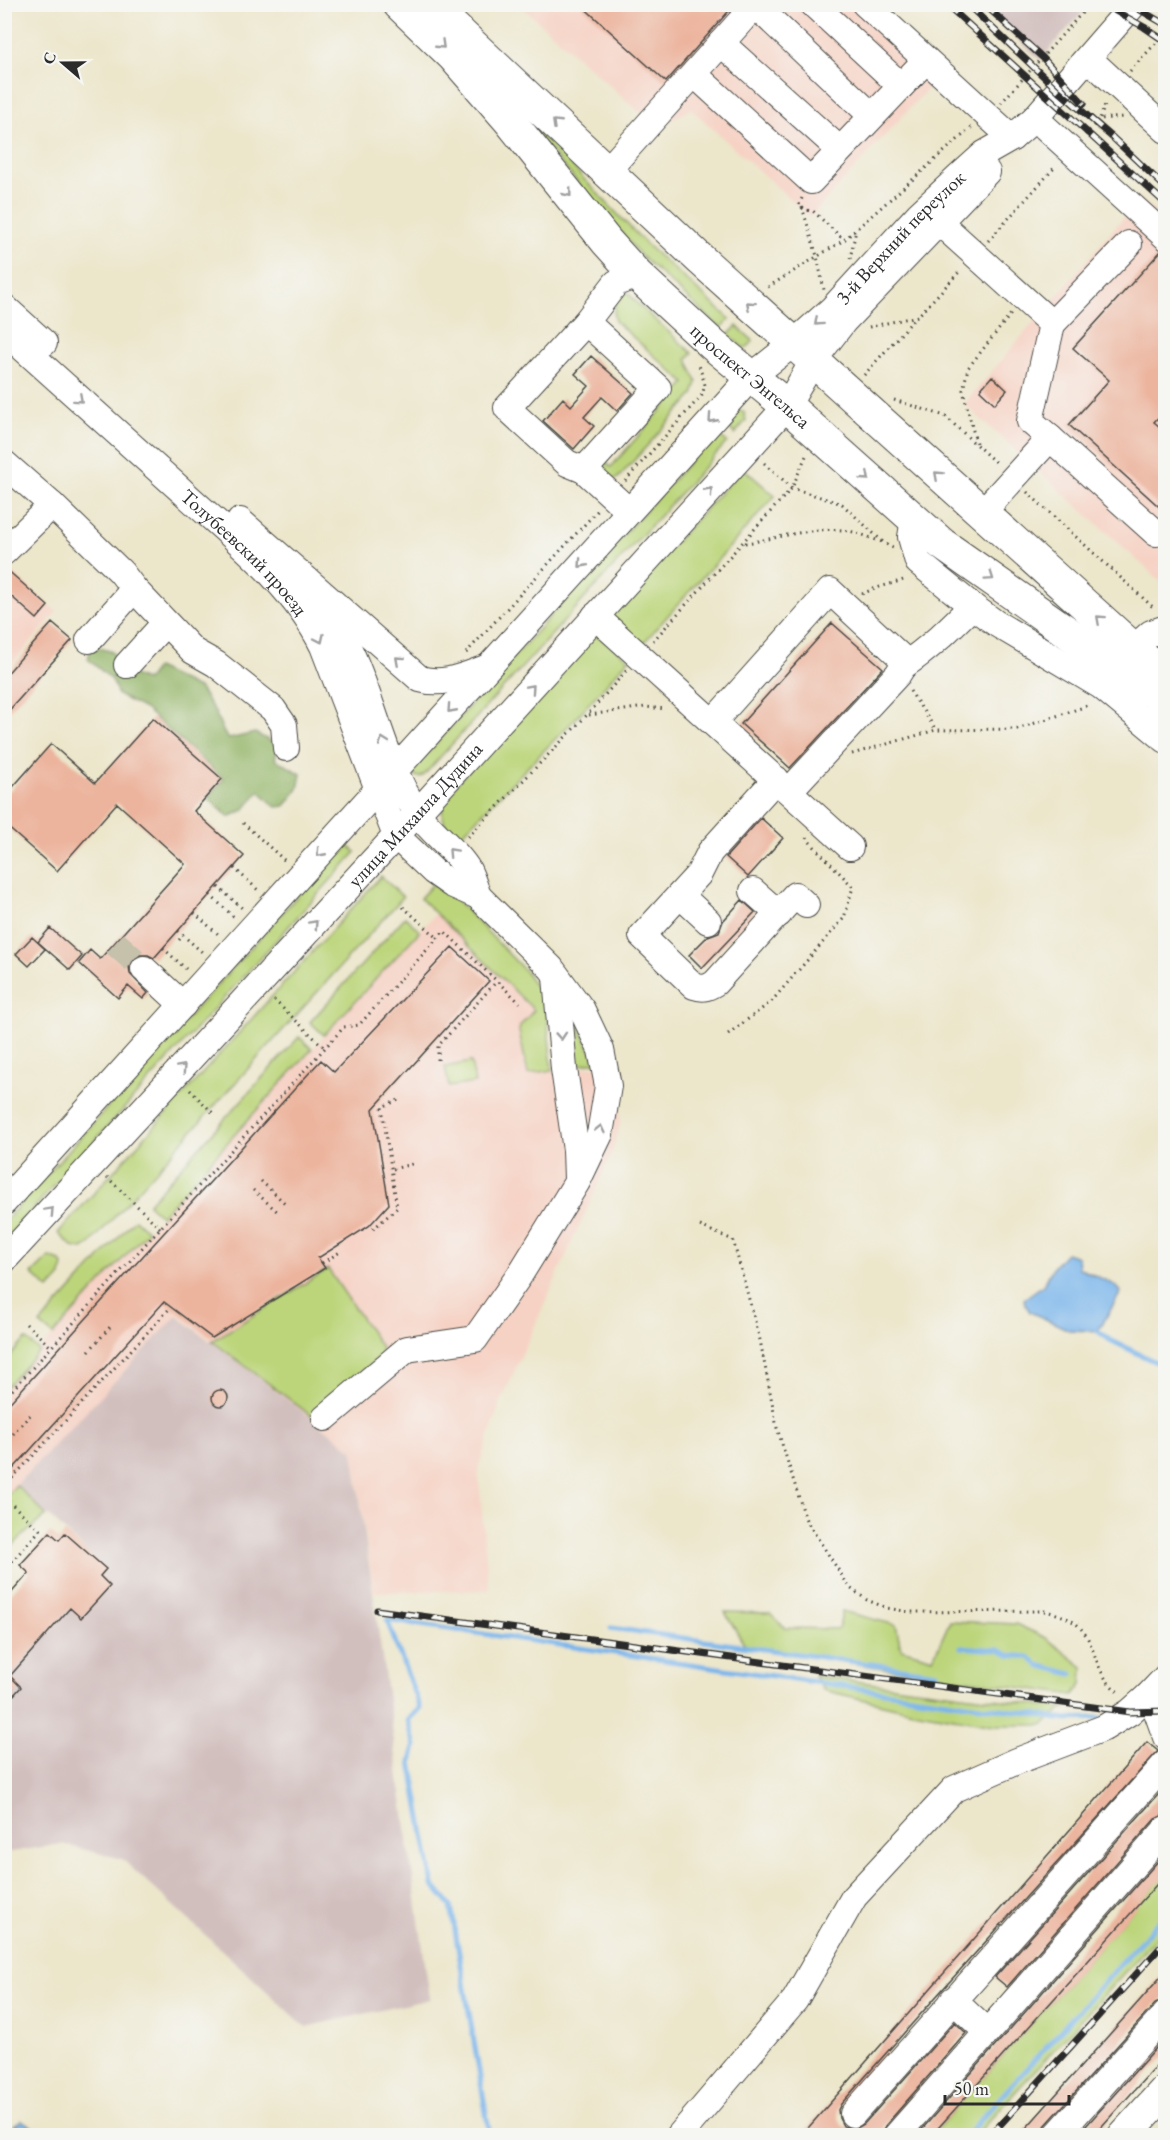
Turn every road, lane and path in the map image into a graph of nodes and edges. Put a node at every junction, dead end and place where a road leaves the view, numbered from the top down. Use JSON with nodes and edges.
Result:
{"nodes":[{"id":1,"x":399,"y":4,"type":"edge"},
{"id":2,"x":429,"y":4,"type":"edge"},
{"id":3,"x":813,"y":4,"type":"edge"},
{"id":4,"x":866,"y":4,"type":"edge"},
{"id":5,"x":1090,"y":4,"type":"edge"},
{"id":6,"x":1134,"y":4,"type":"edge"},
{"id":7,"x":756,"y":5,"type":"edge"},
{"id":8,"x":721,"y":44,"type":"junction"},
{"id":9,"x":1088,"y":58,"type":"junction"},
{"id":10,"x":926,"y":60,"type":"junction"},
{"id":11,"x":694,"y":74,"type":"junction"},
{"id":12,"x":901,"y":86,"type":"junction"},
{"id":13,"x":999,"y":104,"type":"dead end"},
{"id":14,"x":872,"y":116,"type":"junction"},
{"id":15,"x":1124,"y":117,"type":"dead end"},
{"id":16,"x":1035,"y":118,"type":"junction"},
{"id":17,"x":979,"y":121,"type":"dead end"},
{"id":18,"x":1166,"y":130,"type":"edge"},
{"id":19,"x":1012,"y":138,"type":"junction"},
{"id":20,"x":840,"y":150,"type":"junction"},
{"id":21,"x":1070,"y":150,"type":"junction"},
{"id":22,"x":606,"y":172,"type":"junction"},
{"id":23,"x":811,"y":181,"type":"junction"},
{"id":24,"x":802,"y":207,"type":"junction"},
{"id":25,"x":939,"y":222,"type":"junction"},
{"id":26,"x":1166,"y":237,"type":"edge"},
{"id":27,"x":844,"y":240,"type":"junction"},
{"id":28,"x":607,"y":242,"type":"junction"},
{"id":29,"x":1129,"y":244,"type":"dead end"},
{"id":30,"x":975,"y":254,"type":"junction"},
{"id":31,"x":817,"y":256,"type":"junction"},
{"id":32,"x":637,"y":274,"type":"junction"},
{"id":33,"x":764,"y":290,"type":"dead end"},
{"id":34,"x":825,"y":297,"type":"dead end"},
{"id":35,"x":1024,"y":298,"type":"junction"},
{"id":36,"x":4,"y":307,"type":"edge"},
{"id":37,"x":592,"y":313,"type":"junction"},
{"id":38,"x":918,"y":316,"type":"junction"},
{"id":39,"x":1052,"y":324,"type":"junction"},
{"id":40,"x":863,"y":328,"type":"dead end"},
{"id":41,"x":4,"y":332,"type":"edge"},
{"id":42,"x":804,"y":352,"type":"junction"},
{"id":43,"x":698,"y":362,"type":"dead end"},
{"id":44,"x":47,"y":371,"type":"junction"},
{"id":45,"x":752,"y":376,"type":"junction"},
{"id":46,"x":861,"y":378,"type":"dead end"},
{"id":47,"x":892,"y":400,"type":"dead end"},
{"id":48,"x":786,"y":406,"type":"junction"},
{"id":49,"x":1050,"y":438,"type":"junction"},
{"id":50,"x":976,"y":445,"type":"junction"},
{"id":51,"x":759,"y":459,"type":"dead end"},
{"id":52,"x":4,"y":463,"type":"edge"},
{"id":53,"x":584,"y":470,"type":"junction"},
{"id":54,"x":1014,"y":480,"type":"junction"},
{"id":55,"x":621,"y":503,"type":"junction"},
{"id":56,"x":51,"y":505,"type":"junction"},
{"id":57,"x":201,"y":510,"type":"junction"},
{"id":58,"x":981,"y":514,"type":"junction"},
{"id":59,"x":914,"y":519,"type":"junction"},
{"id":60,"x":1156,"y":533,"type":"dead end"},
{"id":61,"x":743,"y":543,"type":"dead end"},
{"id":62,"x":884,"y":543,"type":"junction"},
{"id":63,"x":4,"y":552,"type":"edge"},
{"id":64,"x":285,"y":562,"type":"junction"},
{"id":65,"x":924,"y":567,"type":"junction"},
{"id":66,"x":134,"y":589,"type":"junction"},
{"id":67,"x":844,"y":603,"type":"junction"},
{"id":68,"x":972,"y":606,"type":"junction"},
{"id":69,"x":596,"y":616,"type":"junction"},
{"id":70,"x":165,"y":623,"type":"junction"},
{"id":71,"x":1165,"y":628,"type":"edge"},
{"id":72,"x":89,"y":640,"type":"dead end"},
{"id":73,"x":1133,"y":648,"type":"junction"},
{"id":74,"x":458,"y":661,"type":"dead end"},
{"id":75,"x":127,"y":665,"type":"dead end"},
{"id":76,"x":490,"y":666,"type":"junction"},
{"id":77,"x":900,"y":670,"type":"junction"},
{"id":78,"x":1162,"y":692,"type":"edge"},
{"id":79,"x":1118,"y":699,"type":"junction"},
{"id":80,"x":668,"y":709,"type":"dead end"},
{"id":81,"x":587,"y":715,"type":"dead end"},
{"id":82,"x":713,"y":722,"type":"junction"},
{"id":83,"x":936,"y":730,"type":"junction"},
{"id":84,"x":1166,"y":740,"type":"edge"},
{"id":85,"x":286,"y":748,"type":"dead end"},
{"id":86,"x":817,"y":760,"type":"junction"},
{"id":87,"x":386,"y":782,"type":"junction"},
{"id":88,"x":783,"y":784,"type":"junction"},
{"id":89,"x":417,"y":813,"type":"junction"},
{"id":90,"x":243,"y":823,"type":"dead end"},
{"id":91,"x":396,"y":836,"type":"junction"},
{"id":92,"x":850,"y":847,"type":"dead end"},
{"id":93,"x":285,"y":861,"type":"dead end"},
{"id":94,"x":234,"y":868,"type":"dead end"},
{"id":95,"x":218,"y":886,"type":"dead end"},
{"id":96,"x":258,"y":890,"type":"dead end"},
{"id":97,"x":753,"y":891,"type":"dead end"},
{"id":98,"x":210,"y":895,"type":"dead end"},
{"id":99,"x":680,"y":895,"type":"junction"},
{"id":100,"x":478,"y":896,"type":"junction"},
{"id":101,"x":806,"y":905,"type":"dead end"},
{"id":102,"x":403,"y":907,"type":"dead end"},
{"id":103,"x":242,"y":908,"type":"dead end"},
{"id":104,"x":194,"y":913,"type":"dead end"},
{"id":105,"x":779,"y":914,"type":"junction"},
{"id":106,"x":234,"y":917,"type":"dead end"},
{"id":107,"x":708,"y":921,"type":"dead end"},
{"id":108,"x":178,"y":931,"type":"dead end"},
{"id":109,"x":218,"y":934,"type":"dead end"},
{"id":110,"x":183,"y":935,"type":"junction"},
{"id":111,"x":438,"y":938,"type":"junction"},
{"id":112,"x":179,"y":940,"type":"dead end"},
{"id":113,"x":163,"y":948,"type":"dead end"},
{"id":114,"x":202,"y":952,"type":"dead end"},
{"id":115,"x":144,"y":969,"type":"tunnel mouth"},
{"id":116,"x":186,"y":969,"type":"dead end"},
{"id":117,"x":556,"y":977,"type":"junction"},
{"id":118,"x":497,"y":981,"type":"junction"},
{"id":119,"x":269,"y":995,"type":"dead end"},
{"id":120,"x":520,"y":1003,"type":"dead end"},
{"id":121,"x":183,"y":1005,"type":"junction"},
{"id":122,"x":325,"y":1048,"type":"junction"},
{"id":123,"x":438,"y":1060,"type":"dead end"},
{"id":124,"x":186,"y":1087,"type":"dead end"},
{"id":125,"x":401,"y":1099,"type":"dead end"},
{"id":126,"x":215,"y":1115,"type":"dead end"},
{"id":127,"x":412,"y":1164,"type":"dead end"},
{"id":128,"x":393,"y":1169,"type":"junction"},
{"id":129,"x":105,"y":1176,"type":"dead end"},
{"id":130,"x":261,"y":1181,"type":"dead end"},
{"id":131,"x":577,"y":1182,"type":"junction"},
{"id":132,"x":253,"y":1190,"type":"dead end"},
{"id":133,"x":4,"y":1202,"type":"edge"},
{"id":134,"x":287,"y":1205,"type":"dead end"},
{"id":135,"x":279,"y":1214,"type":"dead end"},
{"id":136,"x":700,"y":1226,"type":"dead end"},
{"id":137,"x":160,"y":1228,"type":"junction"},
{"id":138,"x":373,"y":1229,"type":"dead end"},
{"id":139,"x":340,"y":1252,"type":"dead end"},
{"id":140,"x":4,"y":1260,"type":"edge"},
{"id":141,"x":322,"y":1263,"type":"dead end"},
{"id":142,"x":171,"y":1307,"type":"dead end"},
{"id":143,"x":26,"y":1324,"type":"dead end"},
{"id":144,"x":110,"y":1327,"type":"dead end"},
{"id":145,"x":51,"y":1347,"type":"junction"},
{"id":146,"x":89,"y":1351,"type":"dead end"},
{"id":147,"x":4,"y":1399,"type":"edge"},
{"id":148,"x":32,"y":1413,"type":"dead end"},
{"id":149,"x":325,"y":1418,"type":"dead end"},
{"id":150,"x":13,"y":1434,"type":"dead end"},
{"id":151,"x":4,"y":1487,"type":"edge"},
{"id":152,"x":4,"y":1497,"type":"edge"},
{"id":153,"x":4,"y":1570,"type":"edge"},
{"id":154,"x":1166,"y":1677,"type":"edge"},
{"id":155,"x":1148,"y":1696,"type":"junction"},
{"id":156,"x":1166,"y":1737,"type":"edge"},
{"id":157,"x":1166,"y":1763,"type":"edge"},
{"id":158,"x":1166,"y":1828,"type":"edge"},
{"id":159,"x":953,"y":2000,"type":"junction"},
{"id":160,"x":1166,"y":2014,"type":"edge"},
{"id":161,"x":987,"y":2032,"type":"junction"},
{"id":162,"x":1166,"y":2090,"type":"edge"},
{"id":163,"x":853,"y":2114,"type":"dead end"},
{"id":164,"x":679,"y":2136,"type":"edge"},
{"id":165,"x":896,"y":2136,"type":"edge"},
{"id":166,"x":1056,"y":2136,"type":"edge"},
{"id":167,"x":1124,"y":2136,"type":"edge"}],
"edges":[{"from":1,"to":28,"type":"main road","name":"проспект Энгельса","one_way":true},
{"from":22,"to":2,"type":"main road","name":"проспект Энгельса","one_way":true},
{"from":3,"to":12,"type":"street"},
{"from":4,"to":10,"type":"street"},
{"from":5,"to":13,"type":"path"},
{"from":6,"to":9,"type":"street","name":"3-й Верхний переулок"},
{"from":7,"to":8,"type":"street"},
{"from":7,"to":14,"type":"street"},
{"from":8,"to":11,"type":"street"},
{"from":8,"to":20,"type":"street"},
{"from":9,"to":16,"type":"street","name":"3-й Верхний переулок"},
{"from":9,"to":18,"type":"street"},
{"from":10,"to":12,"type":"street"},
{"from":10,"to":19,"type":"street"},
{"from":11,"to":22,"type":"street"},
{"from":11,"to":23,"type":"street"},
{"from":12,"to":14,"type":"street"},
{"from":14,"to":20,"type":"street"},
{"from":15,"to":21,"type":"path"},
{"from":16,"to":19,"type":"street","name":"3-й Верхний переулок"},
{"from":16,"to":21,"type":"street"},
{"from":17,"to":27,"type":"path"},
{"from":19,"to":25,"type":"street","name":"3-й Верхний переулок"},
{"from":19,"to":42,"type":"street","name":"3-й Верхний переулок","one_way":true},
{"from":20,"to":23,"type":"street"},
{"from":21,"to":26,"type":"street"},
{"from":21,"to":30,"type":"path"},
{"from":42,"to":22,"type":"main road","name":"проспект Энгельса","one_way":true},
{"from":23,"to":24,"type":"path"},
{"from":24,"to":27,"type":"path"},
{"from":24,"to":31,"type":"path"},
{"from":25,"to":30,"type":"street"},
{"from":25,"to":42,"type":"street","name":"3-й Верхний переулок"},
{"from":27,"to":31,"type":"path"},
{"from":28,"to":32,"type":"main road","name":"проспект Энгельса"},
{"from":28,"to":37,"type":"street"},
{"from":29,"to":39,"type":"street"},
{"from":30,"to":35,"type":"street"},
{"from":30,"to":38,"type":"path"},
{"from":31,"to":33,"type":"path"},
{"from":31,"to":34,"type":"path"},
{"from":32,"to":37,"type":"street"},
{"from":32,"to":45,"type":"main road","name":"проспект Энгельса"},
{"from":35,"to":39,"type":"street"},
{"from":35,"to":50,"type":"path"},
{"from":36,"to":44,"type":"street","name":"Толубеевский проезд"},
{"from":37,"to":53,"type":"street"},
{"from":37,"to":53,"type":"street"},
{"from":38,"to":40,"type":"path"},
{"from":38,"to":46,"type":"path"},
{"from":39,"to":49,"type":"street"},
{"from":41,"to":44,"type":"street","name":"Толубеевский проезд"},
{"from":42,"to":45,"type":"street"},
{"from":42,"to":48,"type":"street","name":"улица Михаила Дудина"},
{"from":58,"to":42,"type":"main road","name":"проспект Энгельса","one_way":true},
{"from":43,"to":55,"type":"path"},
{"from":44,"to":57,"type":"street","name":"Толубеевский проезд"},
{"from":45,"to":48,"type":"main road","name":"проспект Энгельса"},
{"from":45,"to":55,"type":"street","one_way":true},
{"from":47,"to":50,"type":"path"},
{"from":48,"to":59,"type":"main road","name":"проспект Энгельса","one_way":true},
{"from":69,"to":48,"type":"street","name":"улица Михаила Дудина","one_way":true},
{"from":49,"to":54,"type":"street"},
{"from":49,"to":60,"type":"street"},
{"from":50,"to":54,"type":"path"},
{"from":51,"to":62,"type":"path"},
{"from":52,"to":56,"type":"street"},
{"from":53,"to":55,"type":"street"},
{"from":54,"to":58,"type":"street"},
{"from":54,"to":71,"type":"path"},
{"from":55,"to":74,"type":"path"},
{"from":55,"to":76,"type":"street","one_way":true},
{"from":56,"to":63,"type":"street"},
{"from":56,"to":66,"type":"street"},
{"from":57,"to":64,"type":"street","name":"Толубеевский проезд"},
{"from":57,"to":87,"type":"street","name":"Толубеевский проезд","one_way":true},
{"from":73,"to":58,"type":"main road","name":"проспект Энгельса","one_way":true},
{"from":59,"to":65,"type":"street"},
{"from":59,"to":78,"type":"main road","name":"проспект Энгельса","one_way":true},
{"from":61,"to":62,"type":"path"},
{"from":62,"to":65,"type":"path"},
{"from":76,"to":64,"type":"street","name":"Толубеевский проезд","one_way":true},
{"from":87,"to":64,"type":"street","name":"Толубеевский проезд","one_way":true},
{"from":65,"to":67,"type":"path"},
{"from":65,"to":68,"type":"street"},
{"from":66,"to":70,"type":"street"},
{"from":66,"to":72,"type":"street"},
{"from":67,"to":77,"type":"street"},
{"from":67,"to":82,"type":"street"},
{"from":68,"to":77,"type":"street"},
{"from":68,"to":79,"type":"street"},
{"from":69,"to":82,"type":"street"},
{"from":89,"to":69,"type":"street","name":"улица Михаила Дудина","one_way":true},
{"from":70,"to":75,"type":"street"},
{"from":70,"to":85,"type":"street"},
{"from":71,"to":73,"type":"street"},
{"from":73,"to":78,"type":"main road","name":"проспект Энгельса"},
{"from":76,"to":87,"type":"street","one_way":true},
{"from":77,"to":83,"type":"path"},
{"from":77,"to":86,"type":"street"},
{"from":79,"to":83,"type":"path"},
{"from":79,"to":84,"type":"street"},
{"from":80,"to":81,"type":"path"},
{"from":82,"to":88,"type":"street"},
{"from":83,"to":86,"type":"path"},
{"from":86,"to":88,"type":"street"},
{"from":87,"to":89,"type":"street","name":"Толубеевский проезд"},
{"from":87,"to":91,"type":"street","name":"Толубеевский проезд"},
{"from":87,"to":121,"type":"street","one_way":true},
{"from":88,"to":92,"type":"street"},
{"from":88,"to":99,"type":"street"},
{"from":89,"to":91,"type":"street","name":"улица Михаила Дудина"},
{"from":100,"to":89,"type":"street","name":"Толубеевский проезд","one_way":true},
{"from":90,"to":93,"type":"path"},
{"from":91,"to":100,"type":"street"},
{"from":140,"to":91,"type":"street","name":"улица Михаила Дудина","one_way":true},
{"from":94,"to":96,"type":"path"},
{"from":95,"to":103,"type":"path"},
{"from":97,"to":105,"type":"street"},
{"from":98,"to":106,"type":"path"},
{"from":99,"to":105,"type":"street"},
{"from":99,"to":107,"type":"street"},
{"from":100,"to":117,"type":"street"},
{"from":101,"to":105,"type":"street"},
{"from":102,"to":111,"type":"path"},
{"from":104,"to":109,"type":"path"},
{"from":108,"to":110,"type":"path"},
{"from":110,"to":112,"type":"path"},
{"from":110,"to":114,"type":"path"},
{"from":111,"to":118,"type":"path"},
{"from":111,"to":122,"type":"path"},
{"from":113,"to":116,"type":"path"},
{"from":115,"to":121,"type":"street"},
{"from":117,"to":131,"type":"street","one_way":true},
{"from":131,"to":117,"type":"street","one_way":true},
{"from":118,"to":120,"type":"path"},
{"from":118,"to":123,"type":"path"},
{"from":119,"to":122,"type":"path"},
{"from":121,"to":133,"type":"street"},
{"from":122,"to":137,"type":"path"},
{"from":124,"to":126,"type":"path"},
{"from":125,"to":128,"type":"path"},
{"from":127,"to":128,"type":"path"},
{"from":128,"to":138,"type":"path"},
{"from":129,"to":137,"type":"path"},
{"from":130,"to":134,"type":"path"},
{"from":131,"to":149,"type":"street"},
{"from":132,"to":135,"type":"path"},
{"from":136,"to":155,"type":"path"},
{"from":137,"to":145,"type":"path"},
{"from":139,"to":141,"type":"path"},
{"from":142,"to":151,"type":"path"},
{"from":143,"to":145,"type":"path"},
{"from":144,"to":146,"type":"path"},
{"from":145,"to":147,"type":"path"},
{"from":148,"to":150,"type":"path"},
{"from":152,"to":153,"type":"path"},
{"from":154,"to":155,"type":"street"},
{"from":155,"to":156,"type":"street"},
{"from":155,"to":164,"type":"street"},
{"from":157,"to":159,"type":"street"},
{"from":158,"to":161,"type":"street"},
{"from":159,"to":161,"type":"street"},
{"from":159,"to":163,"type":"street"},
{"from":160,"to":166,"type":"street"},
{"from":161,"to":165,"type":"street"},
{"from":162,"to":167,"type":"main road"}]}
